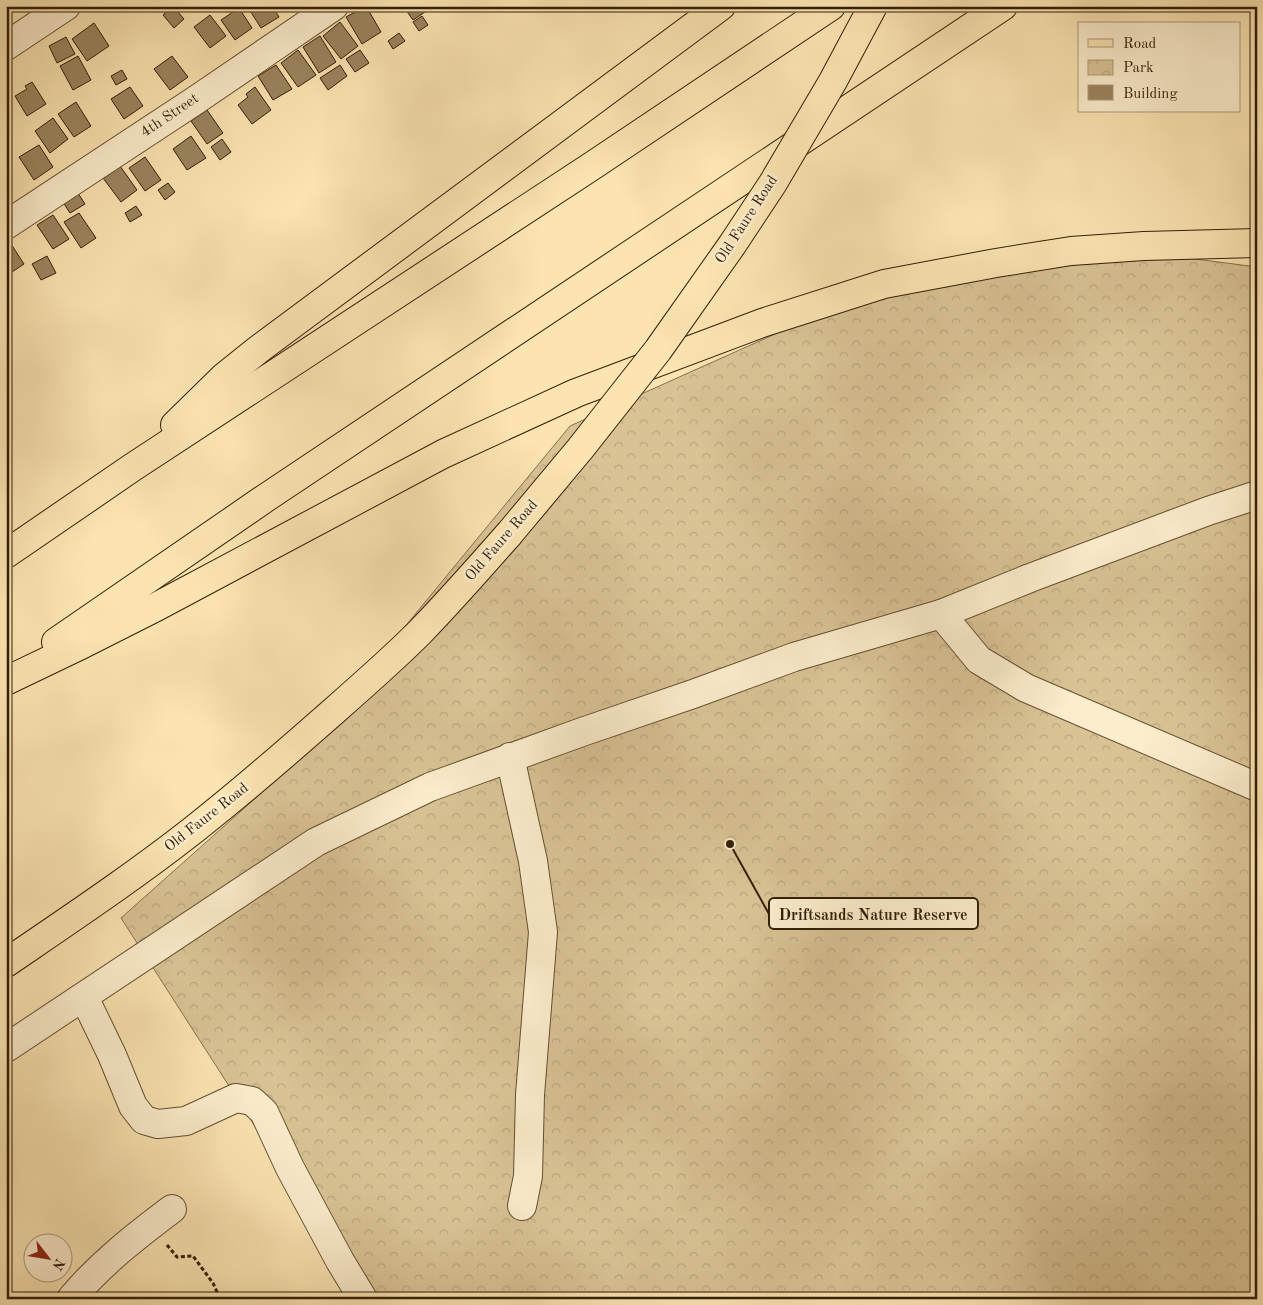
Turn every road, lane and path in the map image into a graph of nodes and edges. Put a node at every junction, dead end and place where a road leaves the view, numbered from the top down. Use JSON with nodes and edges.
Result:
{"nodes":[{"id":1,"x":66,"y":6,"type":"edge"},
{"id":2,"x":334,"y":6,"type":"edge"},
{"id":3,"x":721,"y":6,"type":"edge"},
{"id":4,"x":831,"y":6,"type":"edge"},
{"id":5,"x":873,"y":6,"type":"edge"},
{"id":6,"x":1003,"y":6,"type":"edge"},
{"id":7,"x":6,"y":46,"type":"edge"},
{"id":8,"x":6,"y":226,"type":"edge"},
{"id":9,"x":1252,"y":244,"type":"edge"},
{"id":10,"x":133,"y":467,"type":"junction"},
{"id":11,"x":1257,"y":495,"type":"edge"},
{"id":12,"x":6,"y":554,"type":"edge"},
{"id":13,"x":941,"y":614,"type":"junction"},
{"id":14,"x":6,"y":676,"type":"edge"},
{"id":15,"x":6,"y":681,"type":"edge"},
{"id":16,"x":510,"y":757,"type":"junction"},
{"id":17,"x":1257,"y":787,"type":"edge"},
{"id":18,"x":6,"y":963,"type":"edge"},
{"id":19,"x":84,"y":997,"type":"junction"},
{"id":20,"x":6,"y":1048,"type":"edge"},
{"id":21,"x":522,"y":1206,"type":"dead end"},
{"id":22,"x":162,"y":1216,"type":"joint"},
{"id":23,"x":71,"y":1299,"type":"edge"},
{"id":24,"x":220,"y":1299,"type":"edge"},
{"id":25,"x":363,"y":1299,"type":"edge"}],
"edges":[{"from":1,"to":7,"type":"street"},
{"from":2,"to":8,"type":"street","name":"4th Street"},
{"from":3,"to":10,"type":"main road"},
{"from":4,"to":10,"type":"main road"},
{"from":5,"to":18,"type":"main road","name":"Old Faure Road","bridge":true},
{"from":6,"to":14,"type":"main road"},
{"from":9,"to":15,"type":"main road"},
{"from":10,"to":12,"type":"main road"},
{"from":11,"to":13,"type":"street"},
{"from":13,"to":16,"type":"street"},
{"from":13,"to":17,"type":"street"},
{"from":16,"to":19,"type":"street"},
{"from":16,"to":21,"type":"street"},
{"from":19,"to":20,"type":"street"},
{"from":19,"to":25,"type":"street"},
{"from":22,"to":23,"type":"street"},
{"from":22,"to":24,"type":"path"}]}
